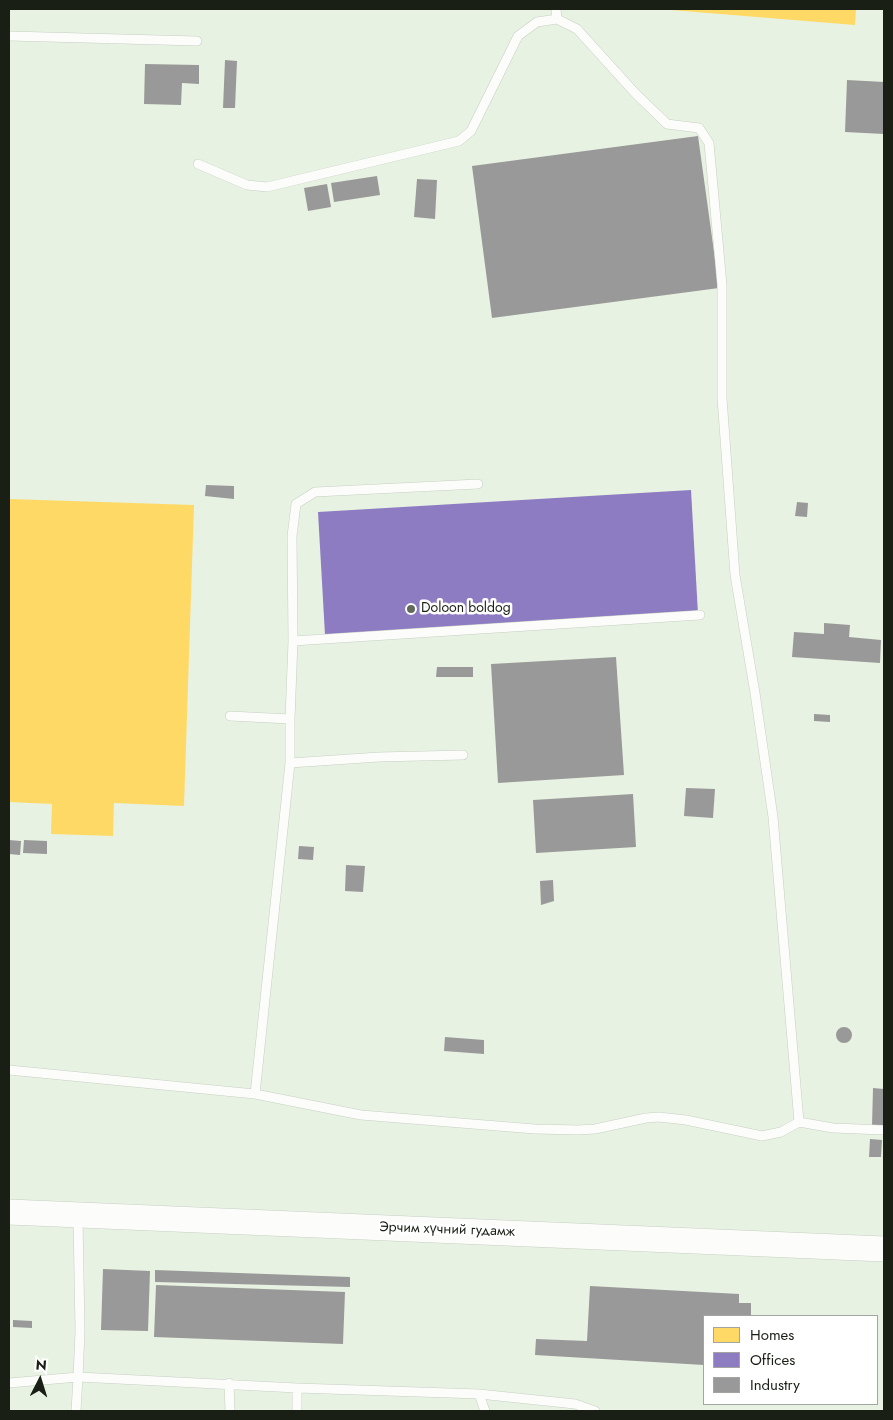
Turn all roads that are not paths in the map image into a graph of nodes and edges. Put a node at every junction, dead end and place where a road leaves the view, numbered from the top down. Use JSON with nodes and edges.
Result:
{"nodes":[{"id":1,"x":556,"y":9,"type":"edge"},
{"id":2,"x":557,"y":19,"type":"junction"},
{"id":3,"x":9,"y":36,"type":"edge"},
{"id":4,"x":197,"y":41,"type":"dead end"},
{"id":5,"x":198,"y":164,"type":"dead end"},
{"id":6,"x":478,"y":484,"type":"dead end"},
{"id":7,"x":700,"y":615,"type":"dead end"},
{"id":8,"x":293,"y":641,"type":"junction"},
{"id":9,"x":230,"y":716,"type":"dead end"},
{"id":10,"x":290,"y":720,"type":"junction"},
{"id":11,"x":463,"y":755,"type":"dead end"},
{"id":12,"x":290,"y":763,"type":"junction"},
{"id":13,"x":9,"y":1070,"type":"edge"},
{"id":14,"x":254,"y":1094,"type":"junction"},
{"id":15,"x":799,"y":1122,"type":"junction"},
{"id":16,"x":884,"y":1130,"type":"edge"},
{"id":17,"x":9,"y":1212,"type":"edge"},
{"id":18,"x":78,"y":1214,"type":"junction"},
{"id":19,"x":884,"y":1249,"type":"edge"},
{"id":20,"x":78,"y":1377,"type":"junction"},
{"id":21,"x":9,"y":1383,"type":"edge"},
{"id":22,"x":229,"y":1384,"type":"junction"},
{"id":23,"x":296,"y":1388,"type":"junction"},
{"id":24,"x":478,"y":1394,"type":"junction"},
{"id":25,"x":76,"y":1411,"type":"edge"},
{"id":26,"x":230,"y":1411,"type":"edge"},
{"id":27,"x":297,"y":1411,"type":"edge"},
{"id":28,"x":485,"y":1411,"type":"edge"},
{"id":29,"x":595,"y":1411,"type":"edge"}],
"edges":[{"from":1,"to":2,"type":"lane"},
{"from":2,"to":5,"type":"lane"},
{"from":2,"to":15,"type":"lane"},
{"from":3,"to":4,"type":"lane"},
{"from":6,"to":8,"type":"lane"},
{"from":7,"to":8,"type":"lane"},
{"from":8,"to":10,"type":"lane"},
{"from":9,"to":10,"type":"lane"},
{"from":10,"to":12,"type":"lane"},
{"from":11,"to":12,"type":"lane"},
{"from":12,"to":14,"type":"lane"},
{"from":13,"to":14,"type":"lane"},
{"from":14,"to":15,"type":"lane"},
{"from":15,"to":16,"type":"lane"},
{"from":17,"to":18,"type":"main road","name":"Эрчим хүчний гудамж"},
{"from":18,"to":19,"type":"main road","name":"Эрчим хүчний гудамж"},
{"from":18,"to":20,"type":"lane"},
{"from":20,"to":21,"type":"lane"},
{"from":20,"to":22,"type":"lane"},
{"from":20,"to":25,"type":"lane"},
{"from":22,"to":23,"type":"lane"},
{"from":22,"to":26,"type":"lane"},
{"from":23,"to":24,"type":"lane"},
{"from":23,"to":27,"type":"lane"},
{"from":24,"to":28,"type":"lane"},
{"from":24,"to":29,"type":"lane"}]}
